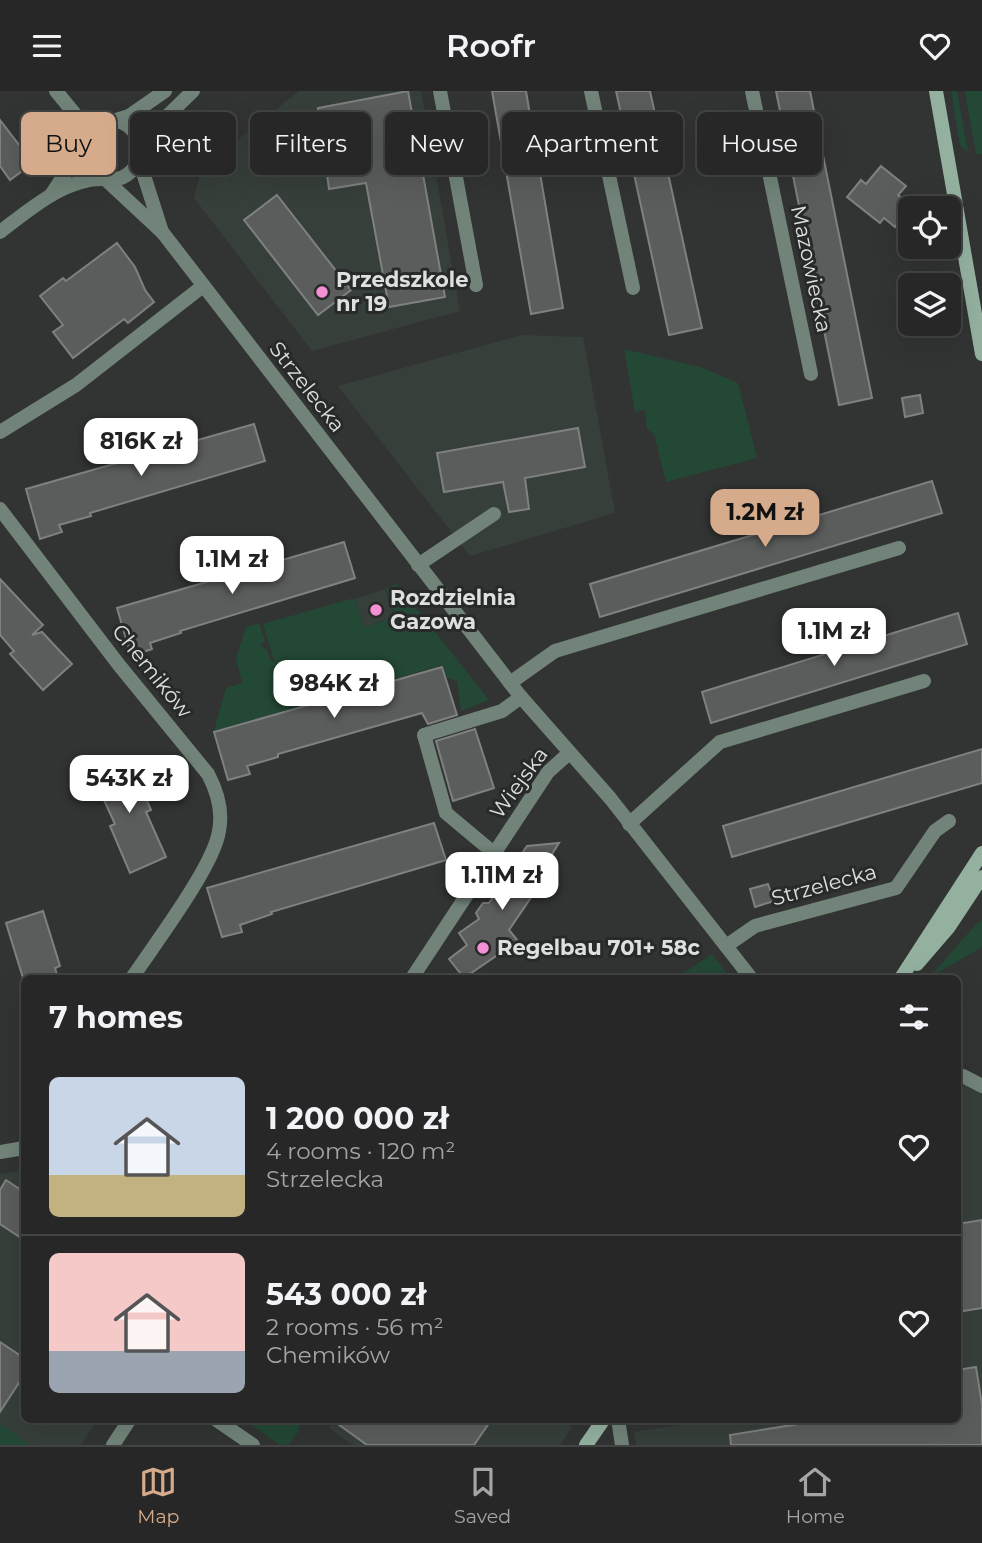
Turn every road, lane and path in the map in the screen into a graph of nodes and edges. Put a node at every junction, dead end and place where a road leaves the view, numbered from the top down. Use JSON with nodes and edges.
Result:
{"nodes":[{"id":1,"x":56,"y":91,"type":"edge"},
{"id":2,"x":164,"y":91,"type":"edge"},
{"id":3,"x":193,"y":91,"type":"edge"},
{"id":4,"x":440,"y":91,"type":"edge"},
{"id":5,"x":591,"y":91,"type":"edge"},
{"id":6,"x":752,"y":91,"type":"edge"},
{"id":7,"x":936,"y":91,"type":"edge"},
{"id":8,"x":74,"y":112,"type":"edge"},
{"id":9,"x":171,"y":112,"type":"edge"},
{"id":10,"x":116,"y":120,"type":"joint"},
{"id":11,"x":130,"y":128,"type":"edge"},
{"id":12,"x":130,"y":168,"type":"edge"},
{"id":13,"x":66,"y":175,"type":"edge"},
{"id":14,"x":98,"y":175,"type":"edge"},
{"id":15,"x":145,"y":175,"type":"edge"},
{"id":16,"x":105,"y":179,"type":"junction"},
{"id":17,"x":49,"y":197,"type":"junction"},
{"id":18,"x":0,"y":232,"type":"edge"},
{"id":19,"x":163,"y":233,"type":"junction"},
{"id":20,"x":476,"y":285,"type":"dead end"},
{"id":21,"x":203,"y":286,"type":"junction"},
{"id":22,"x":633,"y":288,"type":"dead end"},
{"id":23,"x":982,"y":354,"type":"edge"},
{"id":24,"x":811,"y":374,"type":"dead end"},
{"id":25,"x":0,"y":432,"type":"edge"},
{"id":26,"x":0,"y":509,"type":"edge"},
{"id":27,"x":494,"y":514,"type":"dead end"},
{"id":28,"x":899,"y":548,"type":"dead end"},
{"id":29,"x":418,"y":565,"type":"junction"},
{"id":30,"x":924,"y":681,"type":"dead end"},
{"id":31,"x":510,"y":683,"type":"junction"},
{"id":32,"x":521,"y":697,"type":"junction"},
{"id":33,"x":568,"y":754,"type":"junction"},
{"id":34,"x":949,"y":821,"type":"dead end"},
{"id":35,"x":629,"y":824,"type":"junction"},
{"id":36,"x":982,"y":853,"type":"edge"},
{"id":37,"x":495,"y":854,"type":"junction"},
{"id":38,"x":982,"y":877,"type":"edge"},
{"id":39,"x":726,"y":946,"type":"junction"},
{"id":40,"x":134,"y":975,"type":"edge"},
{"id":41,"x":414,"y":975,"type":"edge"},
{"id":42,"x":749,"y":975,"type":"edge"},
{"id":43,"x":905,"y":975,"type":"edge"},
{"id":44,"x":906,"y":975,"type":"edge"},
{"id":45,"x":963,"y":1076,"type":"dead end"},
{"id":46,"x":982,"y":1086,"type":"edge"},
{"id":47,"x":21,"y":1148,"type":"edge"},
{"id":48,"x":0,"y":1151,"type":"edge"},
{"id":49,"x":127,"y":1423,"type":"edge"},
{"id":50,"x":221,"y":1423,"type":"edge"},
{"id":51,"x":601,"y":1423,"type":"edge"},
{"id":52,"x":619,"y":1423,"type":"edge"},
{"id":53,"x":113,"y":1445,"type":"edge"},
{"id":54,"x":253,"y":1445,"type":"edge"},
{"id":55,"x":586,"y":1445,"type":"edge"},
{"id":56,"x":622,"y":1445,"type":"edge"}],
"edges":[{"from":1,"to":8,"type":"street"},
{"from":2,"to":10,"type":"street"},
{"from":3,"to":9,"type":"street"},
{"from":4,"to":20,"type":"street"},
{"from":5,"to":22,"type":"street"},
{"from":6,"to":24,"type":"street","name":"Mazowiecka"},
{"from":7,"to":23,"type":"street"},
{"from":10,"to":11,"type":"street"},
{"from":12,"to":16,"type":"street"},
{"from":13,"to":17,"type":"street"},
{"from":14,"to":16,"type":"street"},
{"from":15,"to":19,"type":"street","name":"Strzelecka"},
{"from":16,"to":17,"type":"street"},
{"from":16,"to":19,"type":"street","name":"Strzelecka"},
{"from":17,"to":18,"type":"street"},
{"from":19,"to":21,"type":"street","name":"Strzelecka"},
{"from":21,"to":25,"type":"street"},
{"from":21,"to":29,"type":"street","name":"Strzelecka"},
{"from":26,"to":40,"type":"street","name":"Chemików"},
{"from":27,"to":29,"type":"street"},
{"from":28,"to":31,"type":"street"},
{"from":29,"to":31,"type":"street","name":"Strzelecka"},
{"from":30,"to":35,"type":"street"},
{"from":31,"to":32,"type":"street","name":"Strzelecka"},
{"from":32,"to":33,"type":"street","name":"Strzelecka"},
{"from":32,"to":37,"type":"street"},
{"from":33,"to":35,"type":"street","name":"Strzelecka"},
{"from":33,"to":37,"type":"street","name":"Wiejska"},
{"from":34,"to":39,"type":"street","name":"Strzelecka"},
{"from":35,"to":39,"type":"street","name":"Strzelecka"},
{"from":36,"to":43,"type":"street"},
{"from":37,"to":41,"type":"street","name":"Wiejska"},
{"from":38,"to":44,"type":"street"},
{"from":39,"to":42,"type":"street","name":"Strzelecka"},
{"from":45,"to":46,"type":"street"},
{"from":47,"to":48,"type":"street"},
{"from":49,"to":53,"type":"street"},
{"from":50,"to":54,"type":"street"},
{"from":51,"to":55,"type":"street"},
{"from":52,"to":56,"type":"street"}]}
